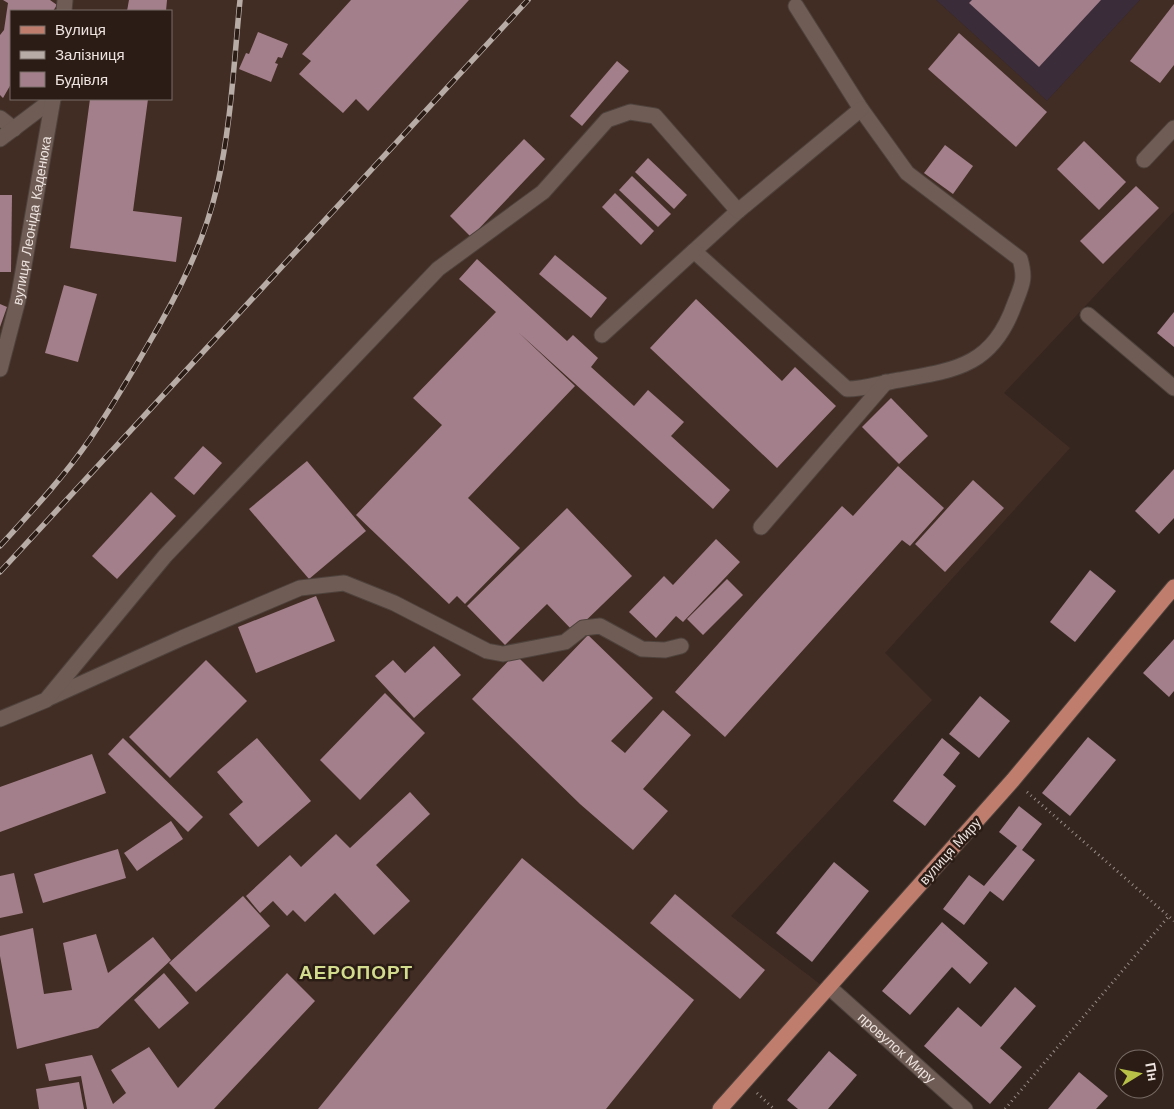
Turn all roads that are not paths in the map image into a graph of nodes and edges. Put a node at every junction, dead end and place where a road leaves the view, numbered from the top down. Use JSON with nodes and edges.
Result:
{"nodes":[{"id":1,"x":796,"y":6,"type":"dead end"},
{"id":2,"x":52,"y":100,"type":"edge"},
{"id":3,"x":53,"y":100,"type":"edge"},
{"id":4,"x":862,"y":110,"type":"junction"},
{"id":5,"x":0,"y":118,"type":"edge"},
{"id":6,"x":14,"y":128,"type":"junction"},
{"id":7,"x":1174,"y":128,"type":"edge"},
{"id":8,"x":0,"y":139,"type":"edge"},
{"id":9,"x":1144,"y":160,"type":"dead end"},
{"id":10,"x":738,"y":211,"type":"junction"},
{"id":11,"x":694,"y":251,"type":"junction"},
{"id":12,"x":1088,"y":315,"type":"dead end"},
{"id":13,"x":602,"y":335,"type":"dead end"},
{"id":14,"x":0,"y":369,"type":"edge"},
{"id":15,"x":886,"y":382,"type":"junction"},
{"id":16,"x":1174,"y":388,"type":"edge"},
{"id":17,"x":761,"y":527,"type":"dead end"},
{"id":18,"x":1174,"y":587,"type":"edge"},
{"id":19,"x":681,"y":646,"type":"dead end"},
{"id":20,"x":46,"y":700,"type":"junction"},
{"id":21,"x":0,"y":719,"type":"edge"},
{"id":22,"x":829,"y":987,"type":"junction"},
{"id":23,"x":720,"y":1109,"type":"edge"},
{"id":24,"x":965,"y":1109,"type":"edge"}],
"edges":[{"from":1,"to":4,"type":"street"},
{"from":2,"to":6,"type":"street"},
{"from":3,"to":14,"type":"street","name":"вулиця Леоніда Каденюка"},
{"from":4,"to":10,"type":"street"},
{"from":4,"to":15,"type":"street"},
{"from":5,"to":6,"type":"street"},
{"from":6,"to":8,"type":"street"},
{"from":7,"to":9,"type":"street"},
{"from":10,"to":11,"type":"street"},
{"from":10,"to":20,"type":"street"},
{"from":11,"to":13,"type":"street"},
{"from":11,"to":15,"type":"street"},
{"from":12,"to":16,"type":"street"},
{"from":15,"to":17,"type":"street"},
{"from":18,"to":22,"type":"main road","name":"вулиця Миру"},
{"from":19,"to":20,"type":"street"},
{"from":20,"to":21,"type":"street"},
{"from":22,"to":23,"type":"main road","name":"вулиця Миру"},
{"from":22,"to":24,"type":"street","name":"провулок Миру"}]}
